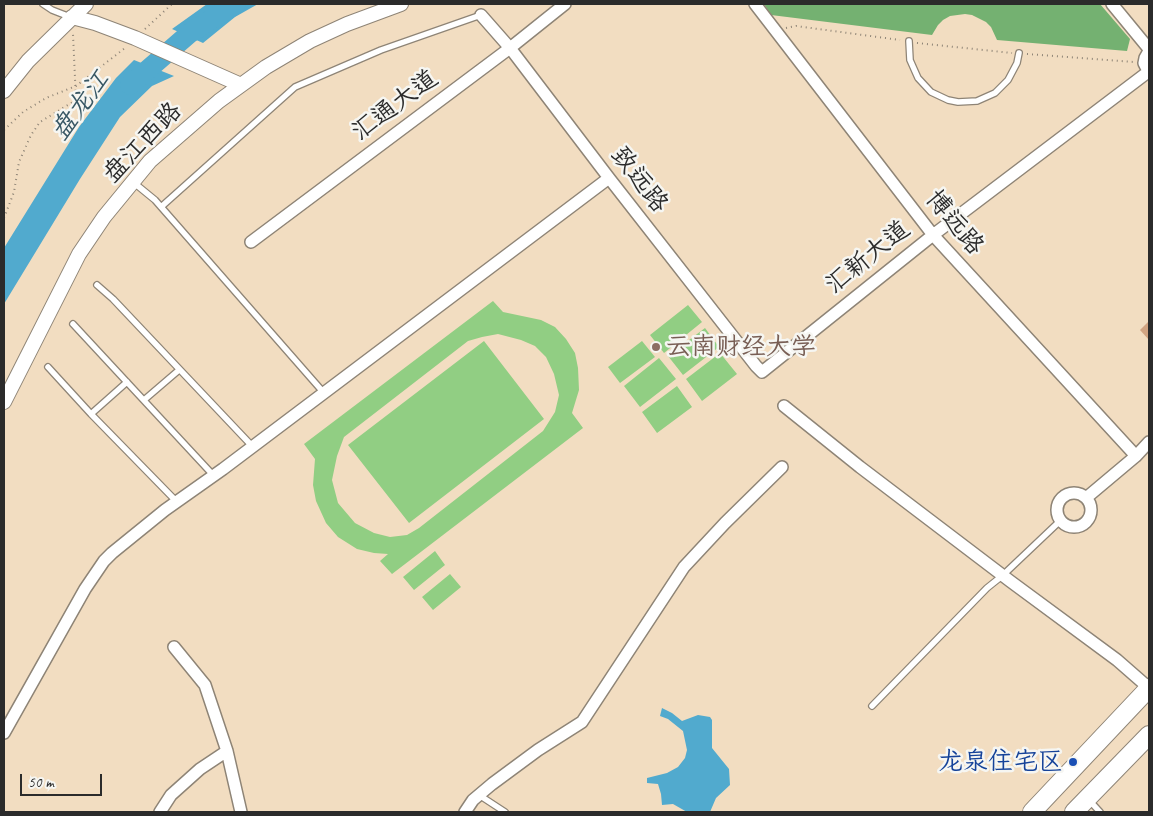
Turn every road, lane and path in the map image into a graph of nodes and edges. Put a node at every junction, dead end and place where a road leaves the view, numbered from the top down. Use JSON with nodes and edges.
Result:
{"nodes":[{"id":1,"x":43,"y":4,"type":"edge"},
{"id":2,"x":86,"y":4,"type":"edge"},
{"id":3,"x":401,"y":4,"type":"edge"},
{"id":4,"x":565,"y":4,"type":"edge"},
{"id":5,"x":754,"y":4,"type":"edge"},
{"id":6,"x":1112,"y":4,"type":"edge"},
{"id":7,"x":480,"y":15,"type":"joint"},
{"id":8,"x":72,"y":17,"type":"junction"},
{"id":9,"x":775,"y":30,"type":"junction"},
{"id":10,"x":909,"y":41,"type":"junction"},
{"id":11,"x":510,"y":48,"type":"junction"},
{"id":12,"x":1149,"y":50,"type":"edge"},
{"id":13,"x":1019,"y":53,"type":"junction"},
{"id":14,"x":1147,"y":69,"type":"edge"},
{"id":15,"x":241,"y":85,"type":"junction"},
{"id":16,"x":76,"y":86,"type":"junction"},
{"id":17,"x":4,"y":91,"type":"edge"},
{"id":18,"x":4,"y":130,"type":"edge"},
{"id":19,"x":609,"y":178,"type":"junction"},
{"id":20,"x":133,"y":182,"type":"junction"},
{"id":21,"x":160,"y":207,"type":"junction"},
{"id":22,"x":4,"y":218,"type":"edge"},
{"id":23,"x":933,"y":235,"type":"junction"},
{"id":24,"x":251,"y":242,"type":"dead end"},
{"id":25,"x":97,"y":285,"type":"dead end"},
{"id":26,"x":73,"y":324,"type":"dead end"},
{"id":27,"x":48,"y":367,"type":"dead end"},
{"id":28,"x":179,"y":370,"type":"junction"},
{"id":29,"x":762,"y":372,"type":"joint"},
{"id":30,"x":127,"y":382,"type":"junction"},
{"id":31,"x":324,"y":393,"type":"junction"},
{"id":32,"x":144,"y":400,"type":"junction"},
{"id":33,"x":4,"y":402,"type":"edge"},
{"id":34,"x":784,"y":406,"type":"dead end"},
{"id":35,"x":91,"y":414,"type":"junction"},
{"id":36,"x":1149,"y":442,"type":"edge"},
{"id":37,"x":253,"y":447,"type":"junction"},
{"id":38,"x":1136,"y":456,"type":"junction"},
{"id":39,"x":782,"y":468,"type":"dead end"},
{"id":40,"x":214,"y":476,"type":"junction"},
{"id":41,"x":1086,"y":498,"type":"junction"},
{"id":42,"x":177,"y":502,"type":"junction"},
{"id":43,"x":1060,"y":521,"type":"junction"},
{"id":44,"x":1002,"y":576,"type":"junction"},
{"id":45,"x":174,"y":647,"type":"dead end"},
{"id":46,"x":1149,"y":688,"type":"edge"},
{"id":47,"x":872,"y":706,"type":"dead end"},
{"id":48,"x":4,"y":733,"type":"edge"},
{"id":49,"x":1149,"y":734,"type":"edge"},
{"id":50,"x":227,"y":751,"type":"junction"},
{"id":51,"x":479,"y":795,"type":"junction"},
{"id":52,"x":1087,"y":798,"type":"junction"},
{"id":53,"x":160,"y":812,"type":"edge"},
{"id":54,"x":241,"y":812,"type":"edge"},
{"id":55,"x":465,"y":812,"type":"edge"},
{"id":56,"x":505,"y":812,"type":"edge"},
{"id":57,"x":1032,"y":812,"type":"edge"},
{"id":58,"x":1074,"y":812,"type":"edge"},
{"id":59,"x":1100,"y":812,"type":"edge"}],
"edges":[{"from":1,"to":8,"type":"lane"},
{"from":2,"to":8,"type":"street"},
{"from":3,"to":15,"type":"street","name":"盘江西路"},
{"from":4,"to":11,"type":"street","name":"汇通大道"},
{"from":5,"to":9,"type":"street","name":"博远路"},
{"from":6,"to":12,"type":"street"},
{"from":7,"to":11,"type":"street","name":"致远路"},
{"from":7,"to":21,"type":"lane"},
{"from":8,"to":15,"type":"street"},
{"from":8,"to":16,"type":"path"},
{"from":8,"to":17,"type":"street"},
{"from":9,"to":10,"type":"path"},
{"from":9,"to":23,"type":"street","name":"博远路"},
{"from":10,"to":13,"type":"path"},
{"from":10,"to":13,"type":"lane"},
{"from":11,"to":19,"type":"street","name":"致远路"},
{"from":11,"to":24,"type":"street","name":"汇通大道"},
{"from":12,"to":14,"type":"street"},
{"from":13,"to":14,"type":"path"},
{"from":14,"to":23,"type":"street","name":"汇新大道"},
{"from":15,"to":20,"type":"street","name":"盘江西路"},
{"from":16,"to":18,"type":"path"},
{"from":16,"to":22,"type":"path"},
{"from":19,"to":29,"type":"street","name":"致远路"},
{"from":19,"to":31,"type":"street"},
{"from":20,"to":21,"type":"lane"},
{"from":20,"to":33,"type":"street","name":"盘江西路"},
{"from":21,"to":31,"type":"lane"},
{"from":23,"to":29,"type":"street","name":"汇新大道"},
{"from":23,"to":38,"type":"street","name":"博远路"},
{"from":25,"to":28,"type":"lane"},
{"from":26,"to":30,"type":"lane"},
{"from":27,"to":35,"type":"lane"},
{"from":28,"to":32,"type":"lane"},
{"from":28,"to":37,"type":"lane"},
{"from":30,"to":32,"type":"lane"},
{"from":30,"to":35,"type":"lane"},
{"from":31,"to":37,"type":"street"},
{"from":32,"to":40,"type":"lane"},
{"from":34,"to":44,"type":"street"},
{"from":35,"to":42,"type":"lane"},
{"from":36,"to":38,"type":"street"},
{"from":37,"to":40,"type":"street"},
{"from":38,"to":41,"type":"street"},
{"from":39,"to":51,"type":"street"},
{"from":40,"to":42,"type":"street"},
{"from":41,"to":43,"type":"street"},
{"from":41,"to":43,"type":"street"},
{"from":42,"to":48,"type":"street"},
{"from":43,"to":44,"type":"lane"},
{"from":44,"to":46,"type":"street"},
{"from":44,"to":47,"type":"lane"},
{"from":45,"to":50,"type":"street"},
{"from":46,"to":57,"type":"main road"},
{"from":49,"to":52,"type":"main road"},
{"from":50,"to":53,"type":"street"},
{"from":50,"to":54,"type":"street"},
{"from":51,"to":55,"type":"street"},
{"from":51,"to":56,"type":"lane"},
{"from":52,"to":58,"type":"main road"},
{"from":52,"to":59,"type":"lane"}]}
